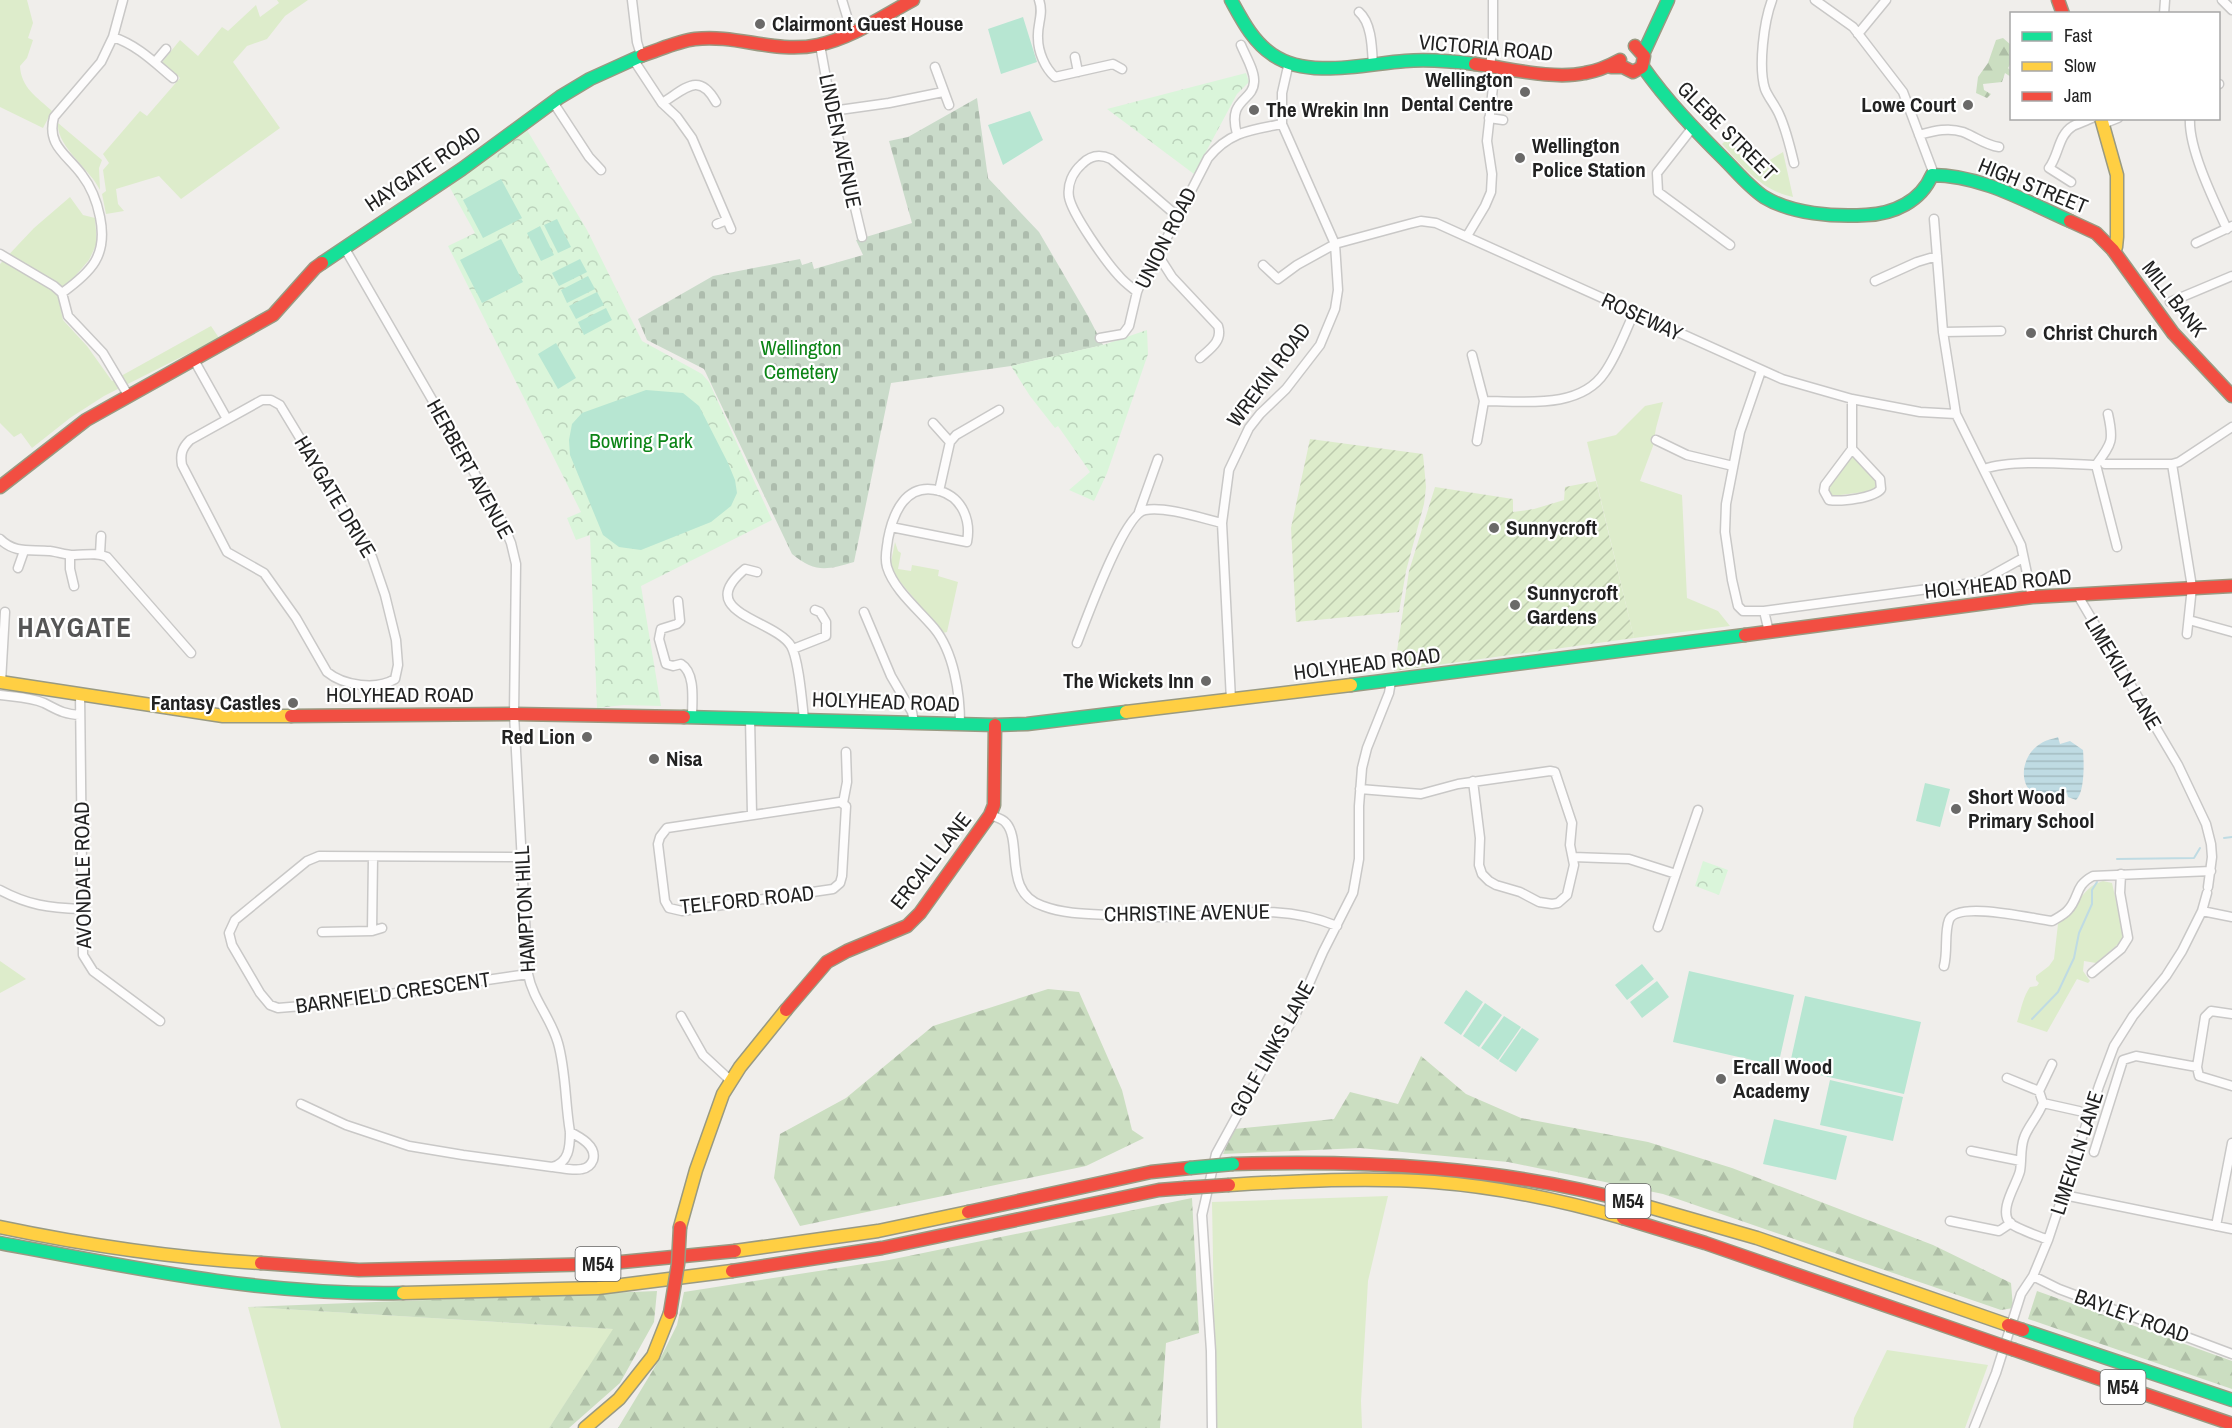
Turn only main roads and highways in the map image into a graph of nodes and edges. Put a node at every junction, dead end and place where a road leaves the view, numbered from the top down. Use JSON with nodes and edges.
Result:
{"nodes":[{"id":1,"x":913,"y":0,"type":"edge"},
{"id":2,"x":1231,"y":0,"type":"edge"},
{"id":3,"x":1668,"y":0,"type":"edge"},
{"id":4,"x":1639,"y":49,"type":"junction"},
{"id":5,"x":1622,"y":63,"type":"junction"},
{"id":6,"x":1640,"y":69,"type":"junction"},
{"id":7,"x":2099,"y":120,"type":"edge"},
{"id":8,"x":1932,"y":175,"type":"joint"},
{"id":9,"x":2113,"y":250,"type":"junction"},
{"id":10,"x":2230,"y":389,"type":"edge"},
{"id":11,"x":0,"y":488,"type":"edge"},
{"id":12,"x":2232,"y":586,"type":"edge"},
{"id":13,"x":0,"y":682,"type":"edge"},
{"id":14,"x":995,"y":725,"type":"junction"},
{"id":15,"x":0,"y":1227,"type":"edge"},
{"id":16,"x":0,"y":1243,"type":"edge"},
{"id":17,"x":2232,"y":1400,"type":"edge"},
{"id":18,"x":2232,"y":1424,"type":"edge"},
{"id":19,"x":585,"y":1428,"type":"edge"}],
"edges":[{"from":1,"to":11,"type":"main road","name":"HAYGATE ROAD"},
{"from":2,"to":5,"type":"main road","name":"VICTORIA ROAD"},
{"from":3,"to":4,"type":"main road"},
{"from":4,"to":5,"type":"main road"},
{"from":4,"to":6,"type":"main road"},
{"from":5,"to":6,"type":"main road","name":"VICTORIA ROAD"},
{"from":6,"to":8,"type":"main road","name":"GLEBE STREET"},
{"from":7,"to":9,"type":"main road"},
{"from":8,"to":9,"type":"main road","name":"HIGH STREET"},
{"from":9,"to":10,"type":"main road","name":"MILL BANK"},
{"from":12,"to":14,"type":"main road","name":"HOLYHEAD ROAD"},
{"from":13,"to":14,"type":"main road","name":"HOLYHEAD ROAD"},
{"from":14,"to":19,"type":"main road","name":"ERCALL LANE","bridge":true},
{"from":15,"to":17,"type":"main road","number":"M54","bridge":true},
{"from":16,"to":18,"type":"main road","number":"M54","bridge":true}]}
